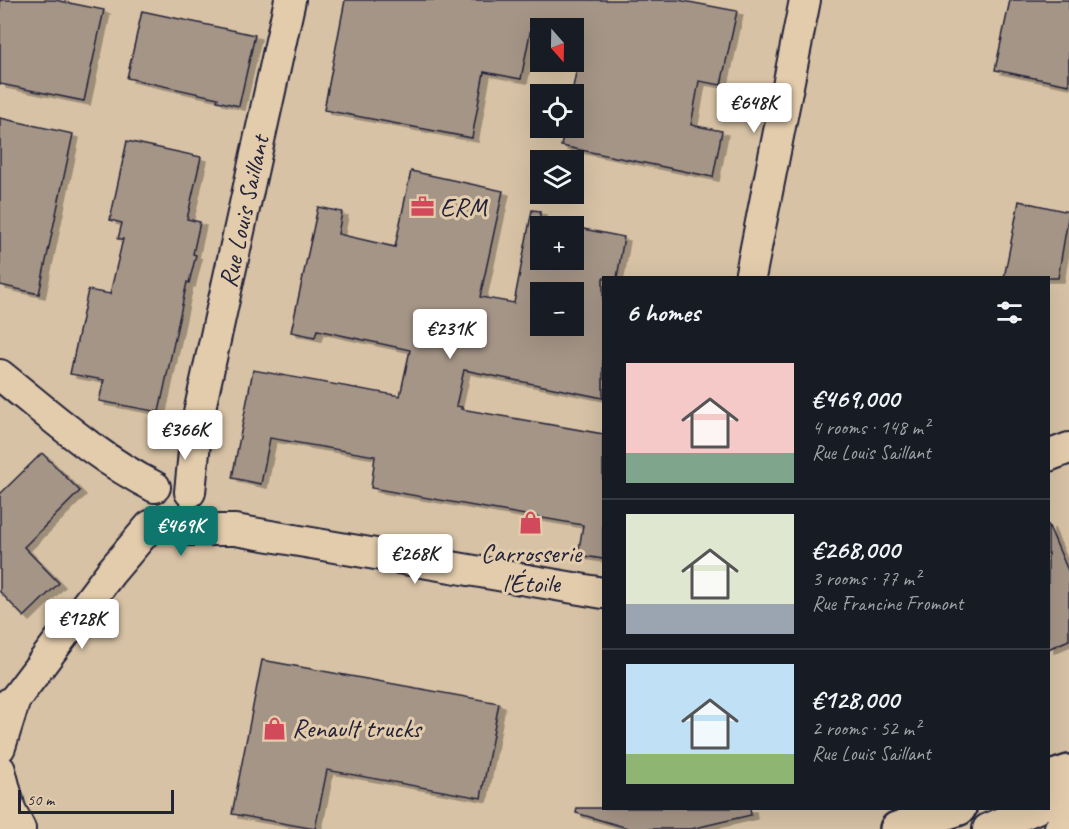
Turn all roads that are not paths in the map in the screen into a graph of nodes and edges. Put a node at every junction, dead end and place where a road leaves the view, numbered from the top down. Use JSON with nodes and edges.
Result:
{"nodes":[{"id":1,"x":290,"y":0,"type":"edge"},
{"id":2,"x":806,"y":0,"type":"edge"},
{"id":3,"x":750,"y":276,"type":"edge"},
{"id":4,"x":0,"y":375,"type":"edge"},
{"id":5,"x":1069,"y":448,"type":"edge"},
{"id":6,"x":1050,"y":455,"type":"edge"},
{"id":7,"x":168,"y":509,"type":"junction"},
{"id":8,"x":602,"y":593,"type":"edge"},
{"id":9,"x":8,"y":705,"type":"edge"},
{"id":10,"x":0,"y":747,"type":"edge"},
{"id":11,"x":0,"y":770,"type":"edge"},
{"id":12,"x":1069,"y":772,"type":"edge"},
{"id":13,"x":1050,"y":778,"type":"edge"},
{"id":14,"x":1069,"y":795,"type":"edge"},
{"id":15,"x":1050,"y":803,"type":"edge"},
{"id":16,"x":952,"y":810,"type":"edge"},
{"id":17,"x":1032,"y":810,"type":"edge"},
{"id":18,"x":0,"y":821,"type":"edge"},
{"id":19,"x":1069,"y":826,"type":"edge"},
{"id":20,"x":14,"y":829,"type":"edge"},
{"id":21,"x":20,"y":829,"type":"edge"},
{"id":22,"x":897,"y":829,"type":"edge"},
{"id":23,"x":988,"y":829,"type":"edge"},
{"id":24,"x":1061,"y":829,"type":"edge"}],
"edges":[{"from":1,"to":7,"type":"street","name":"Rue Louis Saillant"},
{"from":2,"to":3,"type":"street"},
{"from":4,"to":7,"type":"street"},
{"from":5,"to":6,"type":"street"},
{"from":7,"to":8,"type":"street"},
{"from":7,"to":9,"type":"street"},
{"from":9,"to":10,"type":"street"},
{"from":11,"to":21,"type":"street"},
{"from":12,"to":13,"type":"main road"},
{"from":14,"to":15,"type":"street"},
{"from":16,"to":22,"type":"main road"},
{"from":17,"to":23,"type":"street"},
{"from":18,"to":20,"type":"main road"},
{"from":19,"to":24,"type":"main road"}]}
